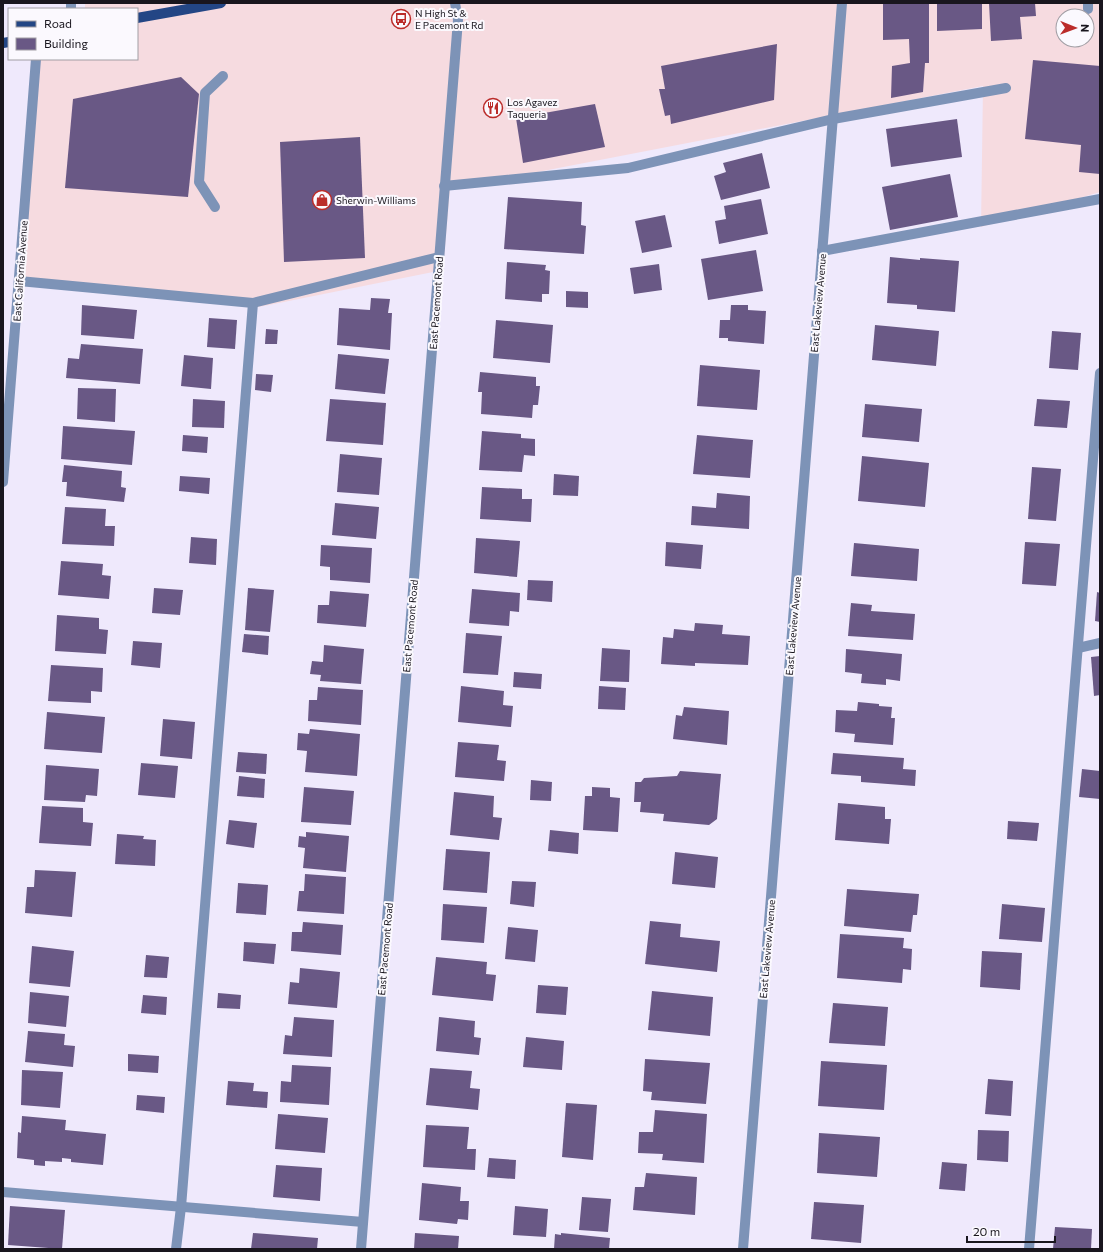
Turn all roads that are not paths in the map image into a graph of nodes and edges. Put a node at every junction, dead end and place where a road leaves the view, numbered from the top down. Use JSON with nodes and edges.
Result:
{"nodes":[{"id":1,"x":221,"y":3,"type":"edge"},
{"id":2,"x":455,"y":3,"type":"edge"},
{"id":3,"x":842,"y":3,"type":"edge"},
{"id":4,"x":138,"y":18,"type":"edge"},
{"id":5,"x":36,"y":60,"type":"edge"},
{"id":6,"x":223,"y":76,"type":"dead end"},
{"id":7,"x":1006,"y":88,"type":"dead end"},
{"id":8,"x":833,"y":119,"type":"junction"},
{"id":9,"x":444,"y":186,"type":"junction"},
{"id":10,"x":1100,"y":199,"type":"edge"},
{"id":11,"x":215,"y":207,"type":"dead end"},
{"id":12,"x":822,"y":251,"type":"junction"},
{"id":13,"x":439,"y":257,"type":"junction"},
{"id":14,"x":19,"y":281,"type":"junction"},
{"id":15,"x":253,"y":304,"type":"junction"},
{"id":16,"x":1100,"y":373,"type":"edge"},
{"id":17,"x":3,"y":482,"type":"edge"},
{"id":18,"x":1100,"y":643,"type":"edge"},
{"id":19,"x":1078,"y":648,"type":"junction"},
{"id":20,"x":3,"y":1192,"type":"edge"},
{"id":21,"x":181,"y":1207,"type":"junction"},
{"id":22,"x":363,"y":1222,"type":"junction"},
{"id":23,"x":176,"y":1249,"type":"edge"},
{"id":24,"x":361,"y":1249,"type":"edge"},
{"id":25,"x":743,"y":1249,"type":"edge"},
{"id":26,"x":1030,"y":1249,"type":"edge"}],
"edges":[{"from":1,"to":4,"type":"main road"},
{"from":2,"to":9,"type":"street","name":"East Pacemont Road"},
{"from":3,"to":8,"type":"street","name":"East Lakeview Avenue"},
{"from":5,"to":14,"type":"street","name":"East California Avenue"},
{"from":6,"to":11,"type":"street"},
{"from":7,"to":8,"type":"street"},
{"from":8,"to":9,"type":"street"},
{"from":8,"to":12,"type":"street","name":"East Lakeview Avenue"},
{"from":9,"to":13,"type":"street","name":"East Pacemont Road"},
{"from":10,"to":12,"type":"street"},
{"from":12,"to":25,"type":"street","name":"East Lakeview Avenue"},
{"from":13,"to":15,"type":"street"},
{"from":13,"to":22,"type":"street","name":"East Pacemont Road"},
{"from":14,"to":15,"type":"street"},
{"from":14,"to":17,"type":"street","name":"East California Avenue"},
{"from":15,"to":21,"type":"street"},
{"from":16,"to":19,"type":"street"},
{"from":18,"to":19,"type":"street"},
{"from":19,"to":26,"type":"street"},
{"from":20,"to":21,"type":"street"},
{"from":21,"to":22,"type":"street"},
{"from":21,"to":23,"type":"street"},
{"from":22,"to":24,"type":"street","name":"East Pacemont Road"}]}
